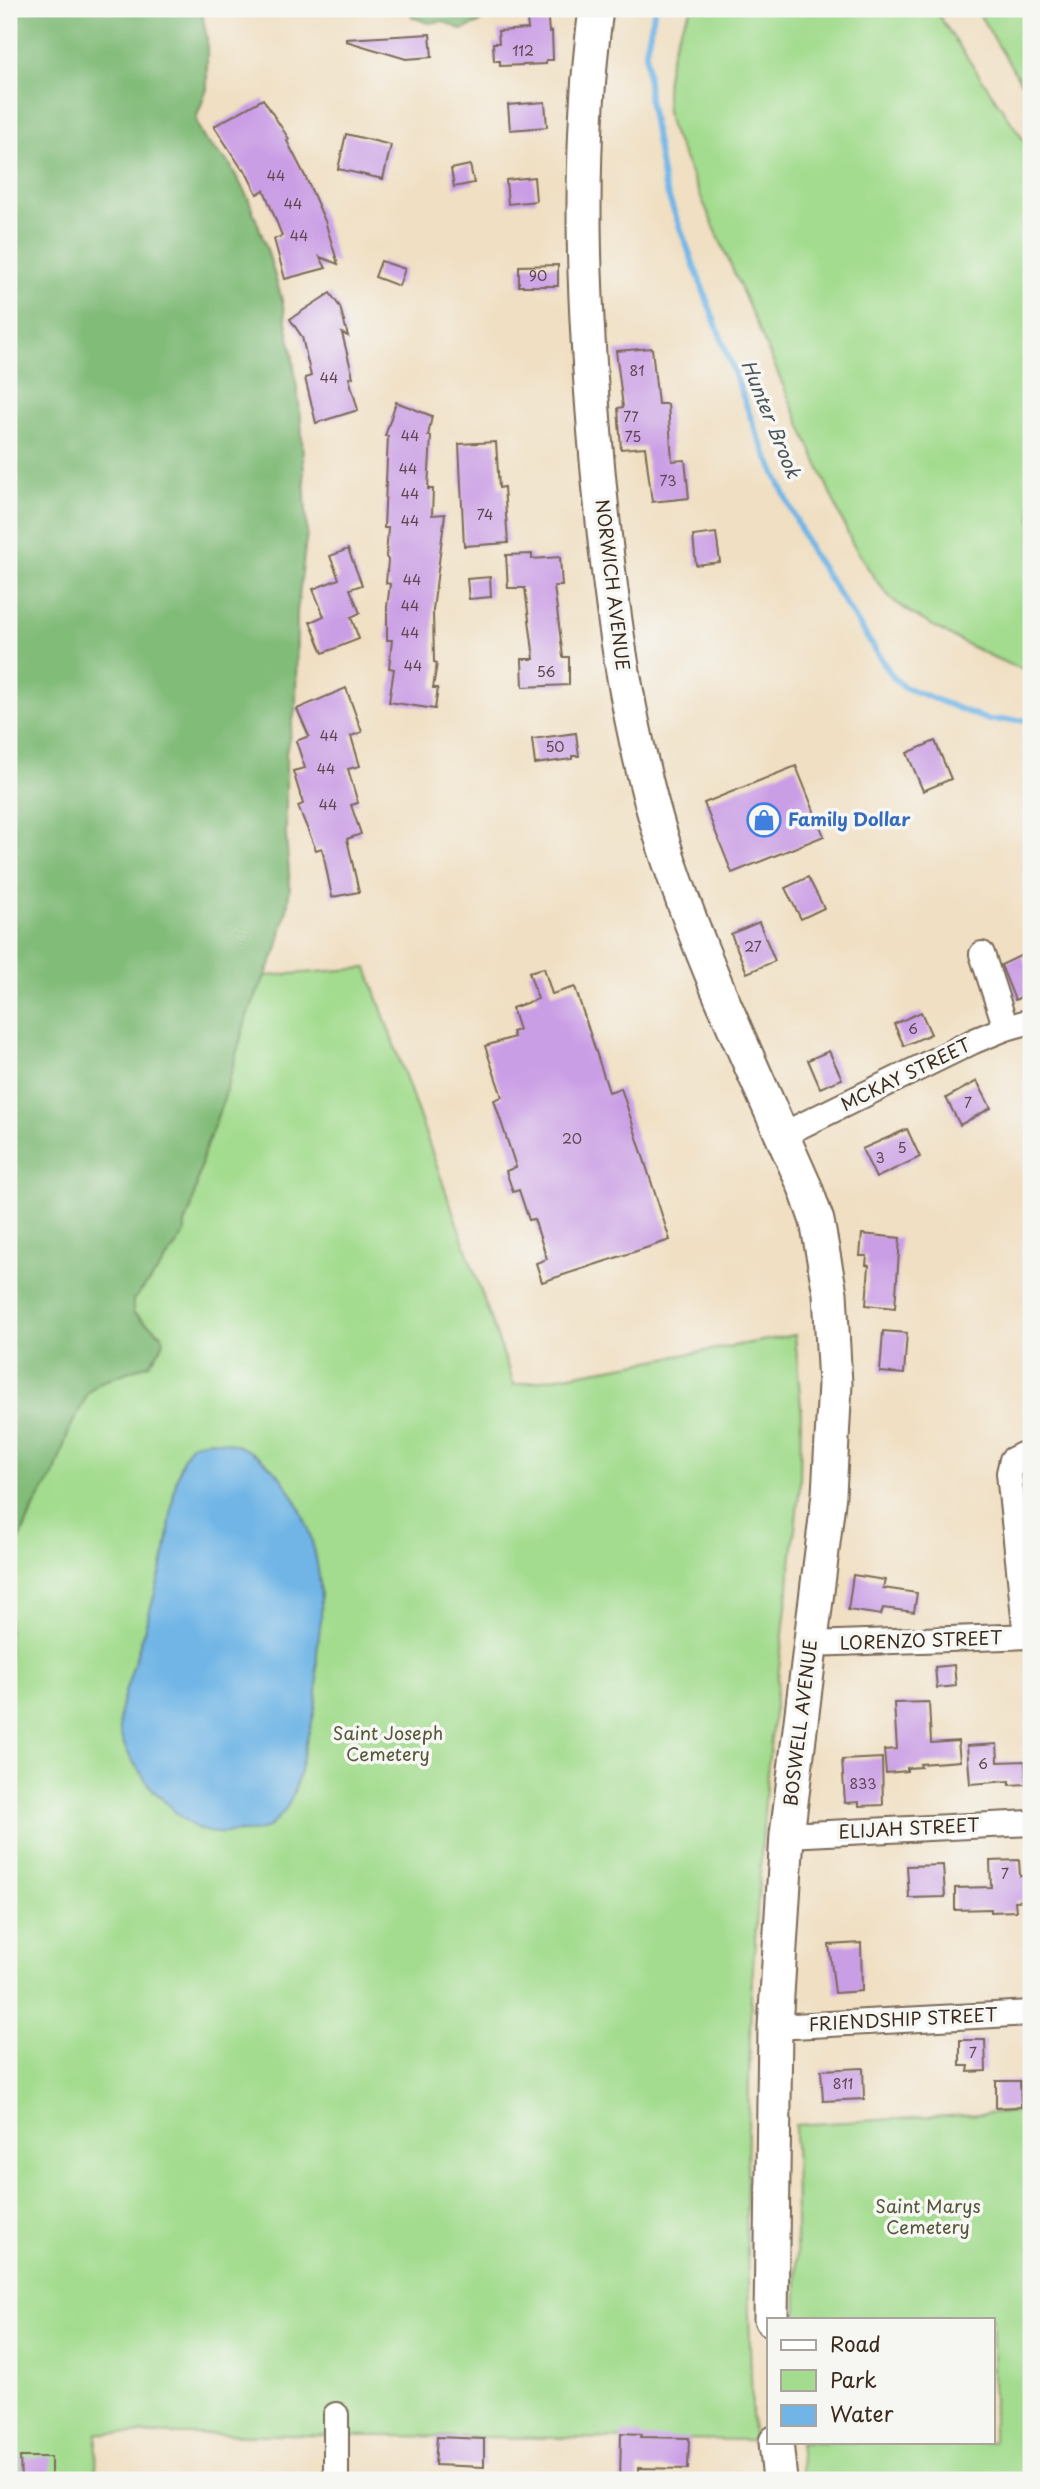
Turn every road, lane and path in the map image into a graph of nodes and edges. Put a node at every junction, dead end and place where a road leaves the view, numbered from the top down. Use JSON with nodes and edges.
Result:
{"nodes":[{"id":1,"x":596,"y":9,"type":"edge"},
{"id":2,"x":982,"y":954,"type":"dead end"},
{"id":3,"x":1031,"y":1021,"type":"edge"},
{"id":4,"x":1006,"y":1028,"type":"junction"},
{"id":5,"x":782,"y":1135,"type":"junction"},
{"id":6,"x":1031,"y":1455,"type":"edge"},
{"id":7,"x":1029,"y":1636,"type":"edge"},
{"id":8,"x":810,"y":1644,"type":"junction"},
{"id":9,"x":1031,"y":1824,"type":"edge"},
{"id":10,"x":787,"y":1835,"type":"junction"},
{"id":11,"x":1031,"y":2013,"type":"edge"},
{"id":12,"x":775,"y":2027,"type":"junction"},
{"id":13,"x":771,"y":2318,"type":"edge"},
{"id":14,"x":336,"y":2415,"type":"dead end"},
{"id":15,"x":776,"y":2444,"type":"edge"},
{"id":16,"x":336,"y":2480,"type":"edge"},
{"id":17,"x":780,"y":2480,"type":"edge"}],
"edges":[{"from":1,"to":5,"type":"main road","name":"NORWICH AVENUE"},
{"from":2,"to":4,"type":"street"},
{"from":3,"to":4,"type":"street","name":"MCKAY STREET"},
{"from":4,"to":5,"type":"street","name":"MCKAY STREET"},
{"from":5,"to":8,"type":"main road","name":"BOSWELL AVENUE"},
{"from":6,"to":7,"type":"street"},
{"from":7,"to":8,"type":"street","name":"LORENZO STREET"},
{"from":8,"to":10,"type":"main road","name":"BOSWELL AVENUE"},
{"from":9,"to":10,"type":"street","name":"ELIJAH STREET"},
{"from":10,"to":12,"type":"main road","name":"BOSWELL AVENUE"},
{"from":11,"to":12,"type":"street","name":"FRIENDSHIP STREET"},
{"from":12,"to":13,"type":"main road","name":"BOSWELL AVENUE"},
{"from":14,"to":16,"type":"street"},
{"from":15,"to":17,"type":"main road"}]}
